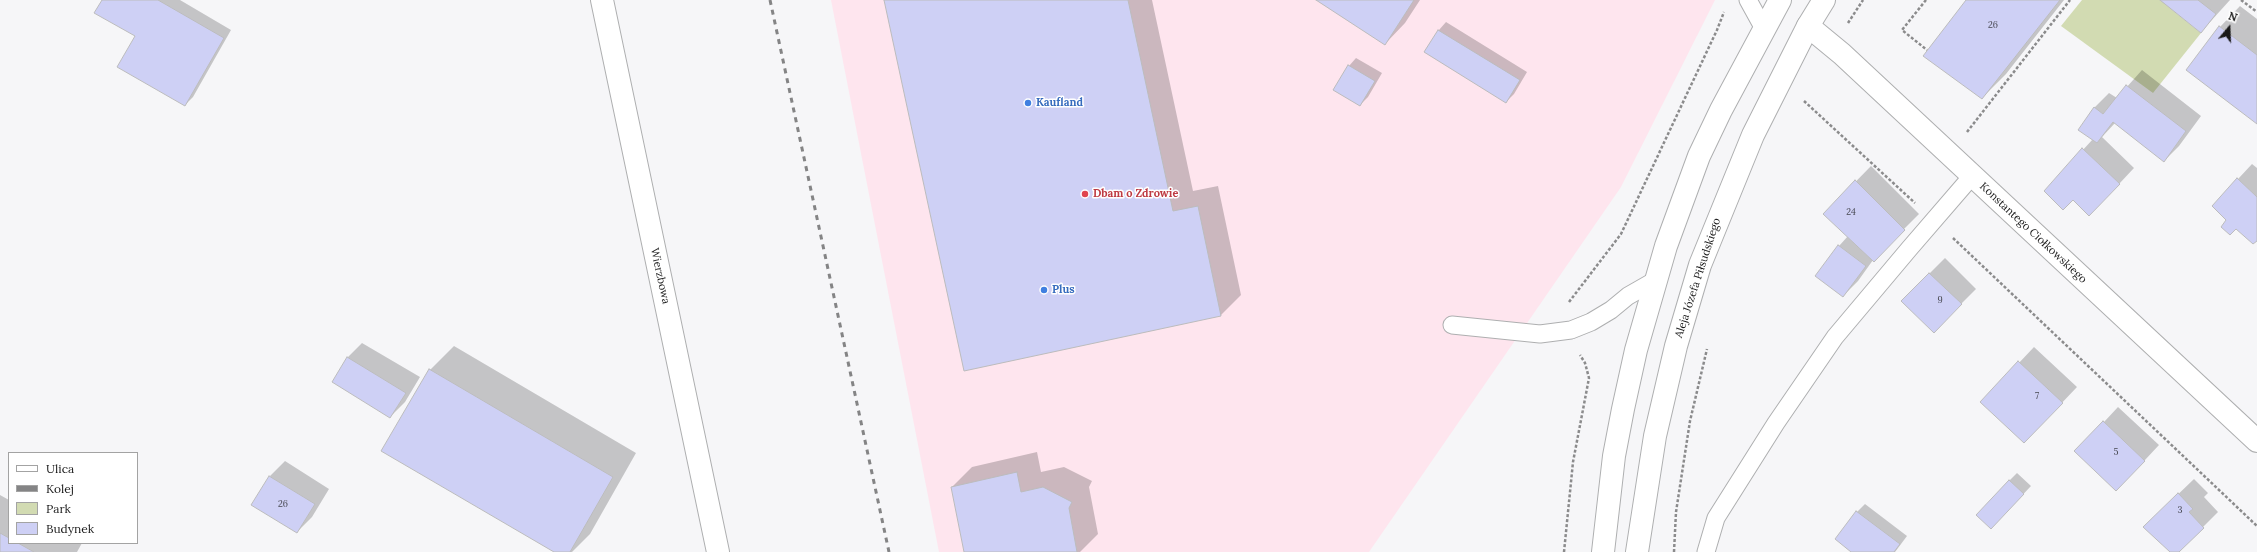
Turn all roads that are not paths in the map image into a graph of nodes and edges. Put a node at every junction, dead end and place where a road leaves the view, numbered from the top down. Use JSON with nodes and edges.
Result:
{"nodes":[{"id":1,"x":602,"y":0,"type":"edge"},
{"id":2,"x":1748,"y":0,"type":"edge"},
{"id":3,"x":1780,"y":0,"type":"edge"},
{"id":4,"x":1824,"y":0,"type":"edge"},
{"id":5,"x":1808,"y":26,"type":"junction"},
{"id":6,"x":1764,"y":29,"type":"junction"},
{"id":7,"x":1972,"y":176,"type":"junction"},
{"id":8,"x":1656,"y":280,"type":"junction"},
{"id":9,"x":1452,"y":325,"type":"dead end"},
{"id":10,"x":2257,"y":441,"type":"edge"},
{"id":11,"x":718,"y":552,"type":"edge"},
{"id":12,"x":1603,"y":552,"type":"edge"},
{"id":13,"x":1637,"y":552,"type":"edge"},
{"id":14,"x":1706,"y":552,"type":"edge"}],
"edges":[{"from":1,"to":11,"type":"street","name":"Wierzbowa"},
{"from":2,"to":6,"type":"lane"},
{"from":3,"to":6,"type":"street"},
{"from":4,"to":5,"type":"street","name":"Aleja Józefa Piłsudskiego"},
{"from":5,"to":7,"type":"street","name":"Konstantego Ciołkowskiego"},
{"from":5,"to":13,"type":"street","name":"Aleja Józefa Piłsudskiego"},
{"from":6,"to":8,"type":"street"},
{"from":7,"to":10,"type":"street","name":"Konstantego Ciołkowskiego"},
{"from":7,"to":14,"type":"lane"},
{"from":8,"to":9,"type":"lane"},
{"from":8,"to":12,"type":"street"}]}
